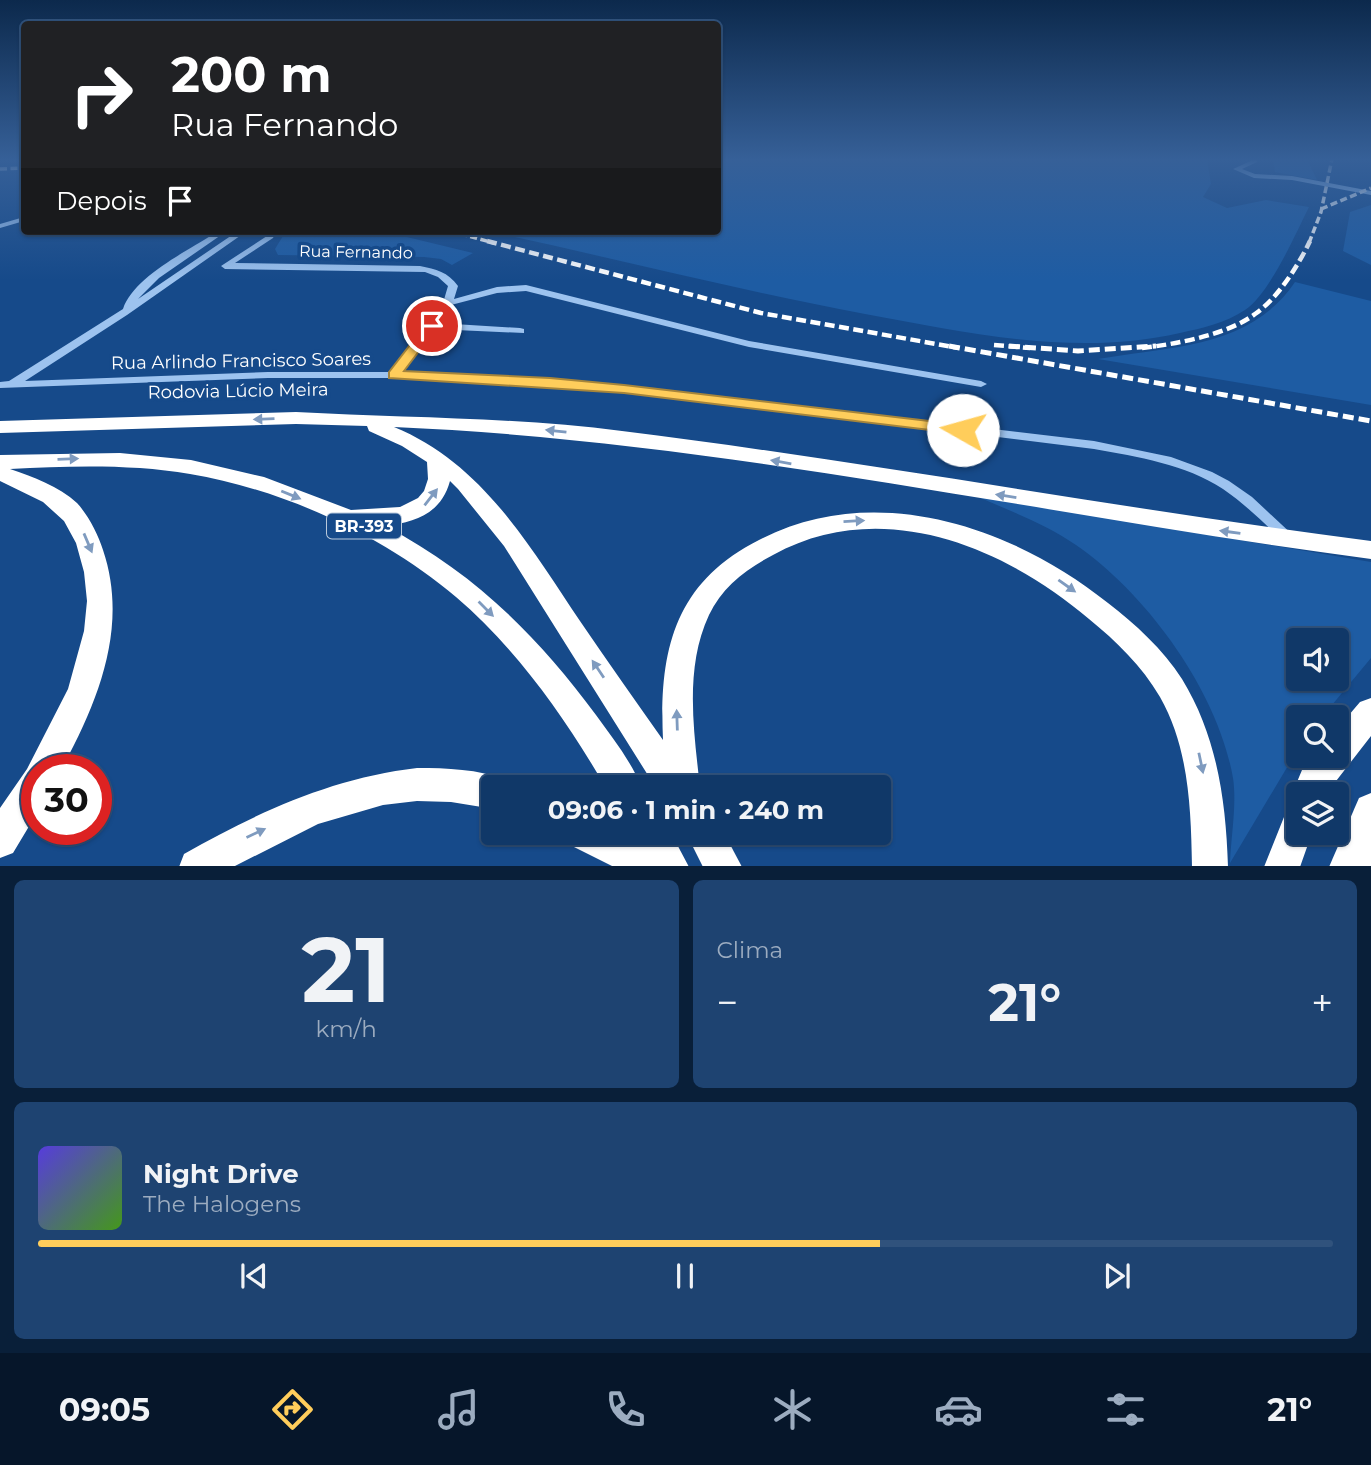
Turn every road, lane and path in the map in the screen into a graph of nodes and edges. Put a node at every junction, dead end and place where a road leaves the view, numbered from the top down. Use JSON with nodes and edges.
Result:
{"nodes":[{"id":1,"x":21,"y":220,"type":"edge"},
{"id":2,"x":0,"y":226,"type":"edge"},
{"id":3,"x":218,"y":235,"type":"edge"},
{"id":4,"x":237,"y":235,"type":"edge"},
{"id":5,"x":249,"y":235,"type":"edge"},
{"id":6,"x":270,"y":235,"type":"edge"},
{"id":7,"x":272,"y":235,"type":"edge"},
{"id":8,"x":229,"y":267,"type":"joint"},
{"id":9,"x":274,"y":267,"type":"junction"},
{"id":10,"x":448,"y":303,"type":"junction"},
{"id":11,"x":124,"y":313,"type":"junction"},
{"id":12,"x":432,"y":326,"type":"junction"},
{"id":13,"x":520,"y":331,"type":"dead end"},
{"id":14,"x":394,"y":375,"type":"junction"},
{"id":15,"x":981,"y":384,"type":"dead end"},
{"id":16,"x":4,"y":387,"type":"edge"},
{"id":17,"x":0,"y":410,"type":"edge"},
{"id":18,"x":332,"y":418,"type":"junction"},
{"id":19,"x":54,"y":424,"type":"junction"},
{"id":20,"x":0,"y":427,"type":"edge"},
{"id":21,"x":438,"y":460,"type":"junction"},
{"id":22,"x":0,"y":462,"type":"edge"},
{"id":23,"x":0,"y":473,"type":"edge"},
{"id":24,"x":349,"y":517,"type":"junction"},
{"id":25,"x":1292,"y":540,"type":"junction"},
{"id":26,"x":1371,"y":550,"type":"edge"},
{"id":27,"x":1371,"y":712,"type":"edge"},
{"id":28,"x":1349,"y":739,"type":"edge"},
{"id":29,"x":51,"y":754,"type":"edge"},
{"id":30,"x":1325,"y":768,"type":"edge"},
{"id":31,"x":617,"y":775,"type":"edge"},
{"id":32,"x":667,"y":775,"type":"edge"},
{"id":33,"x":682,"y":775,"type":"edge"},
{"id":34,"x":1314,"y":782,"type":"edge"},
{"id":35,"x":481,"y":790,"type":"edge"},
{"id":36,"x":21,"y":807,"type":"edge"},
{"id":37,"x":1371,"y":810,"type":"edge"},
{"id":38,"x":0,"y":840,"type":"edge"},
{"id":39,"x":610,"y":845,"type":"edge"},
{"id":40,"x":658,"y":845,"type":"edge"},
{"id":41,"x":711,"y":845,"type":"edge"},
{"id":42,"x":1290,"y":845,"type":"edge"},
{"id":43,"x":1371,"y":858,"type":"edge"},
{"id":44,"x":197,"y":866,"type":"edge"},
{"id":45,"x":653,"y":866,"type":"edge"},
{"id":46,"x":671,"y":866,"type":"edge"},
{"id":47,"x":724,"y":866,"type":"edge"},
{"id":48,"x":1210,"y":866,"type":"edge"},
{"id":49,"x":1282,"y":866,"type":"edge"},
{"id":50,"x":1347,"y":866,"type":"edge"},
{"id":51,"x":1353,"y":866,"type":"edge"}],
"edges":[{"from":1,"to":2,"type":"street"},
{"from":3,"to":11,"type":"street"},
{"from":4,"to":11,"type":"street"},
{"from":5,"to":11,"type":"street"},
{"from":6,"to":8,"type":"street"},
{"from":7,"to":9,"type":"street"},
{"from":8,"to":9,"type":"street","name":"Rua Fernando"},
{"from":9,"to":10,"type":"street","name":"Rua Fernando"},
{"from":10,"to":12,"type":"street"},
{"from":10,"to":15,"type":"street"},
{"from":11,"to":16,"type":"street"},
{"from":12,"to":13,"type":"street"},
{"from":12,"to":14,"type":"street"},
{"from":14,"to":16,"type":"street","name":"Rua Arlindo Francisco Soares"},
{"from":14,"to":25,"type":"street","name":"Rua Arlindo Francisco Soares"},
{"from":17,"to":19,"type":"highway"},
{"from":18,"to":19,"type":"highway","name":"Rodovia Lúcio Meira","one_way":true},
{"from":18,"to":21,"type":"highway","name":"Rodovia Lúcio Meira"},
{"from":25,"to":18,"type":"highway","one_way":true},
{"from":19,"to":20,"type":"highway","name":"Rodovia Lúcio Meira"},
{"from":24,"to":21,"type":"highway","one_way":true},
{"from":32,"to":21,"type":"highway","name":"Rodovia Lúcio Meira","one_way":true},
{"from":22,"to":24,"type":"highway","number":"BR-393","one_way":true},
{"from":23,"to":29,"type":"highway","one_way":true},
{"from":24,"to":31,"type":"highway","number":"BR-393","one_way":true},
{"from":25,"to":26,"type":"highway"},
{"from":27,"to":28,"type":"highway"},
{"from":30,"to":34,"type":"highway"},
{"from":33,"to":48,"type":"highway","one_way":true},
{"from":44,"to":35,"type":"highway","one_way":true},
{"from":36,"to":38,"type":"highway"},
{"from":37,"to":50,"type":"highway"},
{"from":39,"to":45,"type":"highway"},
{"from":40,"to":46,"type":"highway"},
{"from":41,"to":47,"type":"highway"},
{"from":42,"to":49,"type":"highway"},
{"from":43,"to":51,"type":"highway"}]}
